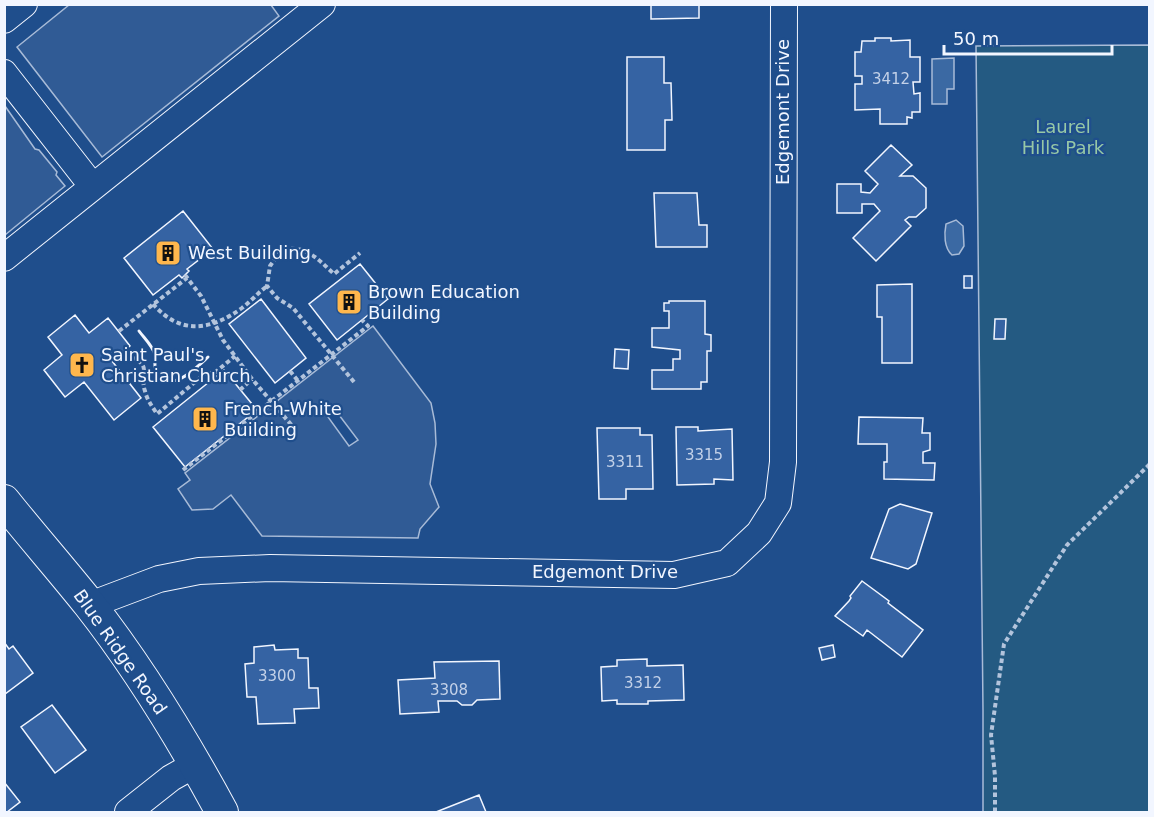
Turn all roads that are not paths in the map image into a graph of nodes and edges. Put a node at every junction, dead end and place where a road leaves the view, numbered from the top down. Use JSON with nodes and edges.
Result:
{"nodes":[{"id":1,"x":24,"y":4,"type":"edge"},
{"id":2,"x":784,"y":4,"type":"edge"},
{"id":3,"x":315,"y":9,"type":"edge"},
{"id":4,"x":4,"y":20,"type":"edge"},
{"id":5,"x":4,"y":73,"type":"edge"},
{"id":6,"x":93,"y":187,"type":"junction"},
{"id":7,"x":4,"y":258,"type":"edge"},
{"id":8,"x":4,"y":501,"type":"edge"},
{"id":9,"x":90,"y":605,"type":"junction"},
{"id":10,"x":196,"y":764,"type":"junction"},
{"id":11,"x":128,"y":813,"type":"edge"},
{"id":12,"x":222,"y":813,"type":"edge"}],
"edges":[{"from":1,"to":4,"type":"street"},
{"from":2,"to":9,"type":"street","name":"Edgemont Drive"},
{"from":3,"to":6,"type":"street"},
{"from":5,"to":6,"type":"street"},
{"from":6,"to":7,"type":"street"},
{"from":8,"to":9,"type":"main road","name":"Blue Ridge Road"},
{"from":9,"to":10,"type":"main road","name":"Blue Ridge Road"},
{"from":10,"to":11,"type":"street"},
{"from":10,"to":12,"type":"main road","name":"Blue Ridge Road"}]}
